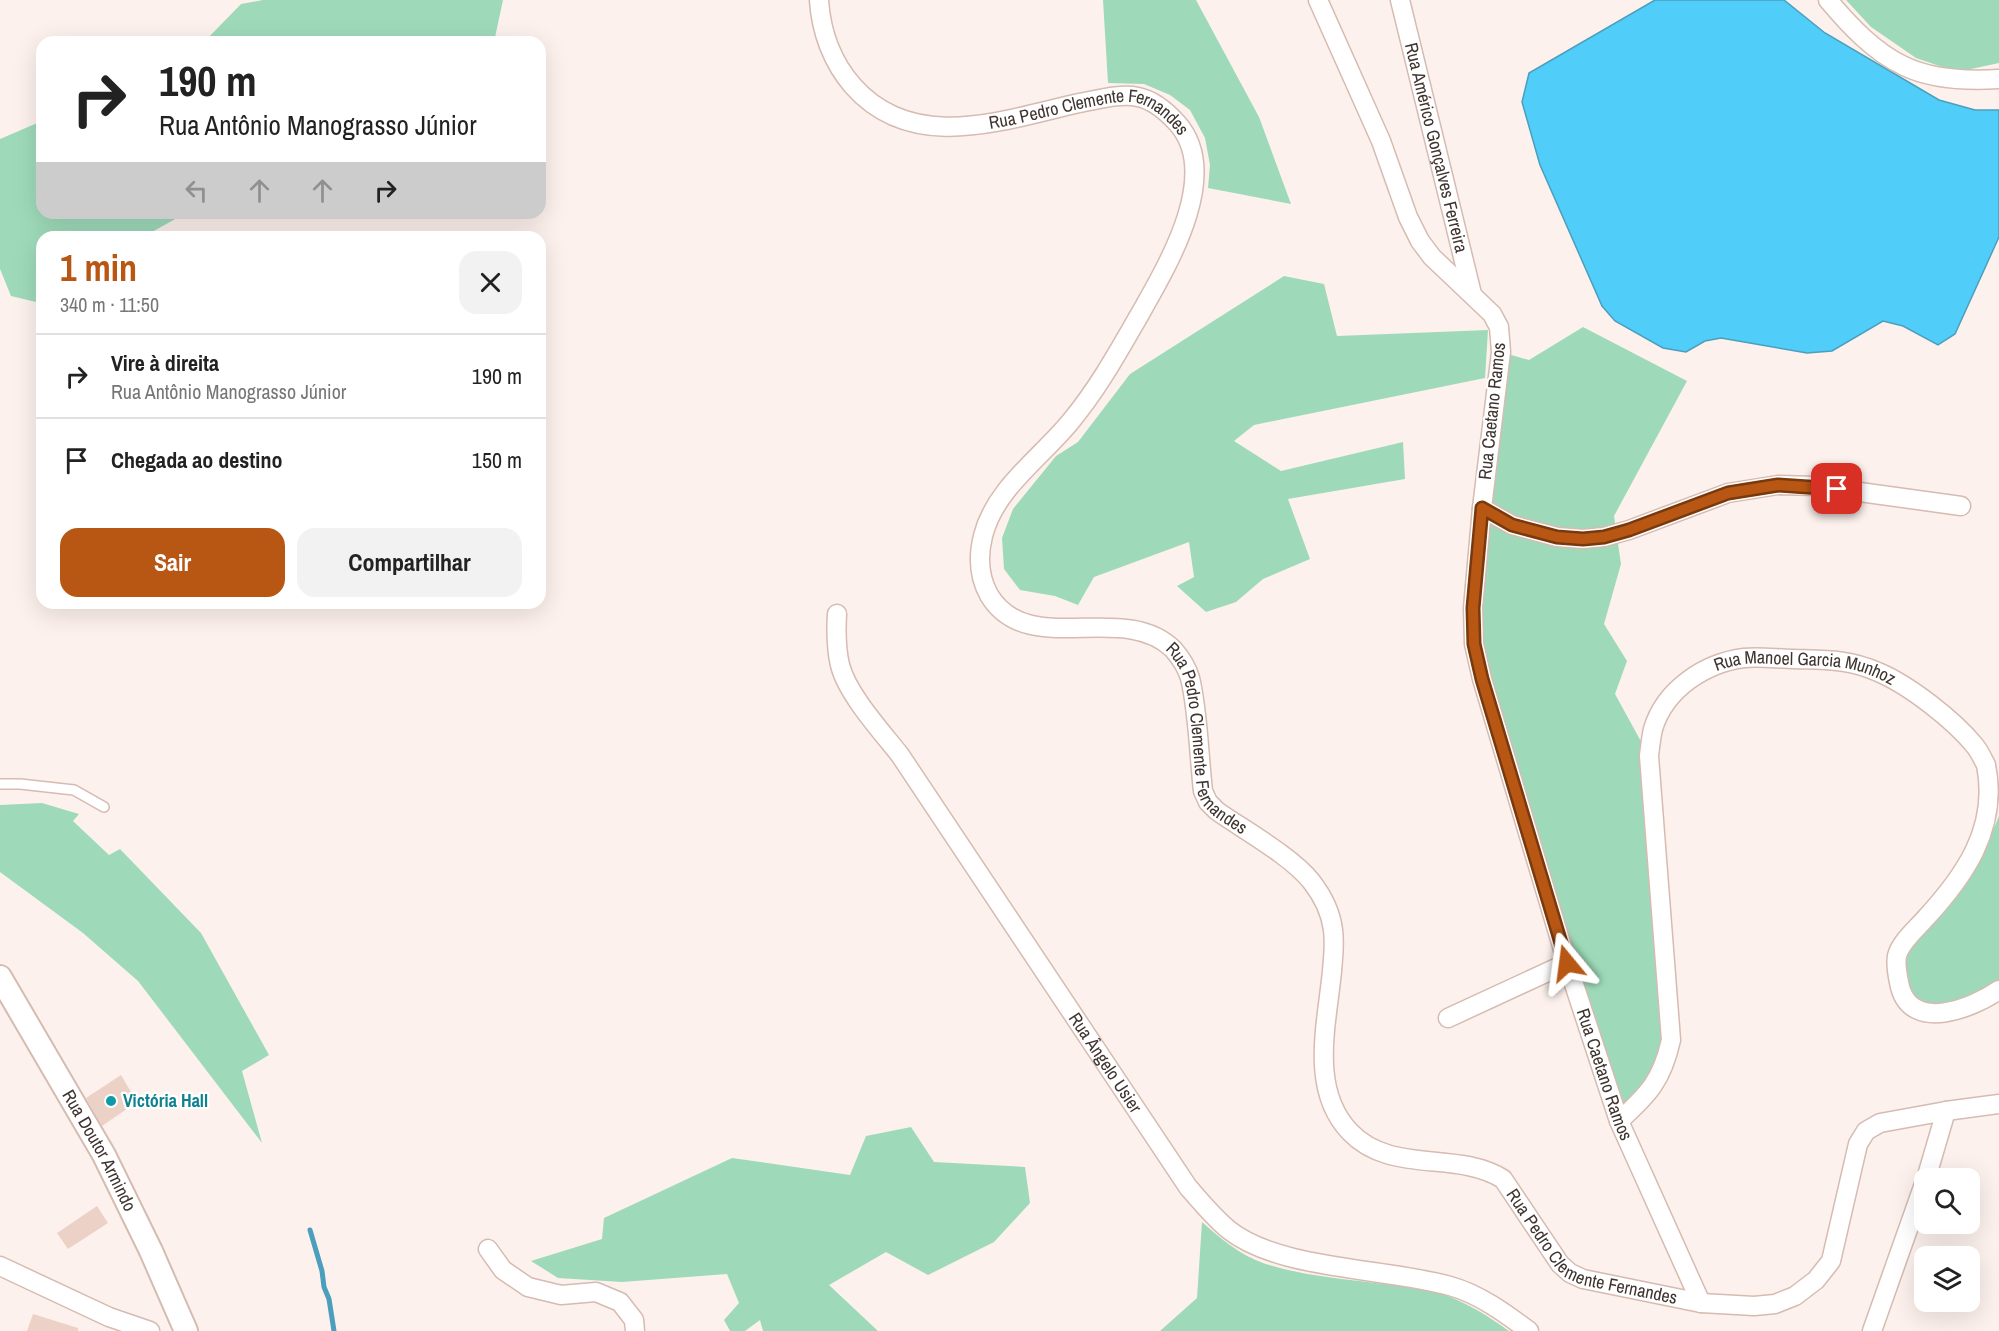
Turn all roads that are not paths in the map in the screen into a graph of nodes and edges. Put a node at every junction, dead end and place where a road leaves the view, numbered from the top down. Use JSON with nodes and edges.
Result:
{"nodes":[{"id":1,"x":819,"y":0,"type":"edge"},
{"id":2,"x":1318,"y":0,"type":"edge"},
{"id":3,"x":1400,"y":0,"type":"edge"},
{"id":4,"x":1828,"y":0,"type":"edge"},
{"id":5,"x":1999,"y":79,"type":"edge"},
{"id":6,"x":1472,"y":294,"type":"junction"},
{"id":7,"x":1961,"y":506,"type":"dead end"},
{"id":8,"x":1482,"y":508,"type":"junction"},
{"id":9,"x":837,"y":614,"type":"dead end"},
{"id":10,"x":0,"y":784,"type":"edge"},
{"id":11,"x":104,"y":807,"type":"dead end"},
{"id":12,"x":1567,"y":963,"type":"junction"},
{"id":13,"x":0,"y":977,"type":"edge"},
{"id":14,"x":1999,"y":990,"type":"edge"},
{"id":15,"x":1448,"y":1018,"type":"dead end"},
{"id":16,"x":1999,"y":1104,"type":"edge"},
{"id":17,"x":1946,"y":1111,"type":"junction"},
{"id":18,"x":1619,"y":1121,"type":"junction"},
{"id":19,"x":1929,"y":1168,"type":"edge"},
{"id":20,"x":1914,"y":1212,"type":"edge"},
{"id":21,"x":488,"y":1249,"type":"dead end"},
{"id":22,"x":0,"y":1266,"type":"edge"},
{"id":23,"x":1701,"y":1302,"type":"junction"},
{"id":24,"x":150,"y":1331,"type":"edge"},
{"id":25,"x":186,"y":1331,"type":"edge"},
{"id":26,"x":635,"y":1331,"type":"edge"},
{"id":27,"x":1529,"y":1331,"type":"edge"},
{"id":28,"x":1872,"y":1331,"type":"edge"}],
"edges":[{"from":1,"to":23,"type":"street","name":"Rua Pedro Clemente Fernandes"},
{"from":2,"to":6,"type":"street","name":"Rua Caetano Ramos"},
{"from":3,"to":6,"type":"street","name":"Rua Américo Gonçalves Ferreira"},
{"from":4,"to":5,"type":"street"},
{"from":6,"to":8,"type":"street","name":"Rua Caetano Ramos"},
{"from":7,"to":8,"type":"street"},
{"from":8,"to":12,"type":"street","name":"Rua Caetano Ramos"},
{"from":9,"to":27,"type":"street","name":"Rua Ângelo Usier"},
{"from":10,"to":11,"type":"lane"},
{"from":12,"to":15,"type":"street"},
{"from":12,"to":18,"type":"street","name":"Rua Caetano Ramos"},
{"from":13,"to":25,"type":"street","name":"Rua Doutor Armindo"},
{"from":14,"to":18,"type":"street","name":"Rua Manoel Garcia Munhoz"},
{"from":16,"to":17,"type":"street","name":"Rua Pedro Clemente Fernandes"},
{"from":17,"to":19,"type":"street"},
{"from":17,"to":23,"type":"street","name":"Rua Pedro Clemente Fernandes"},
{"from":18,"to":23,"type":"street","name":"Rua Caetano Ramos"},
{"from":20,"to":28,"type":"street"},
{"from":21,"to":26,"type":"street"},
{"from":22,"to":24,"type":"street"}]}
